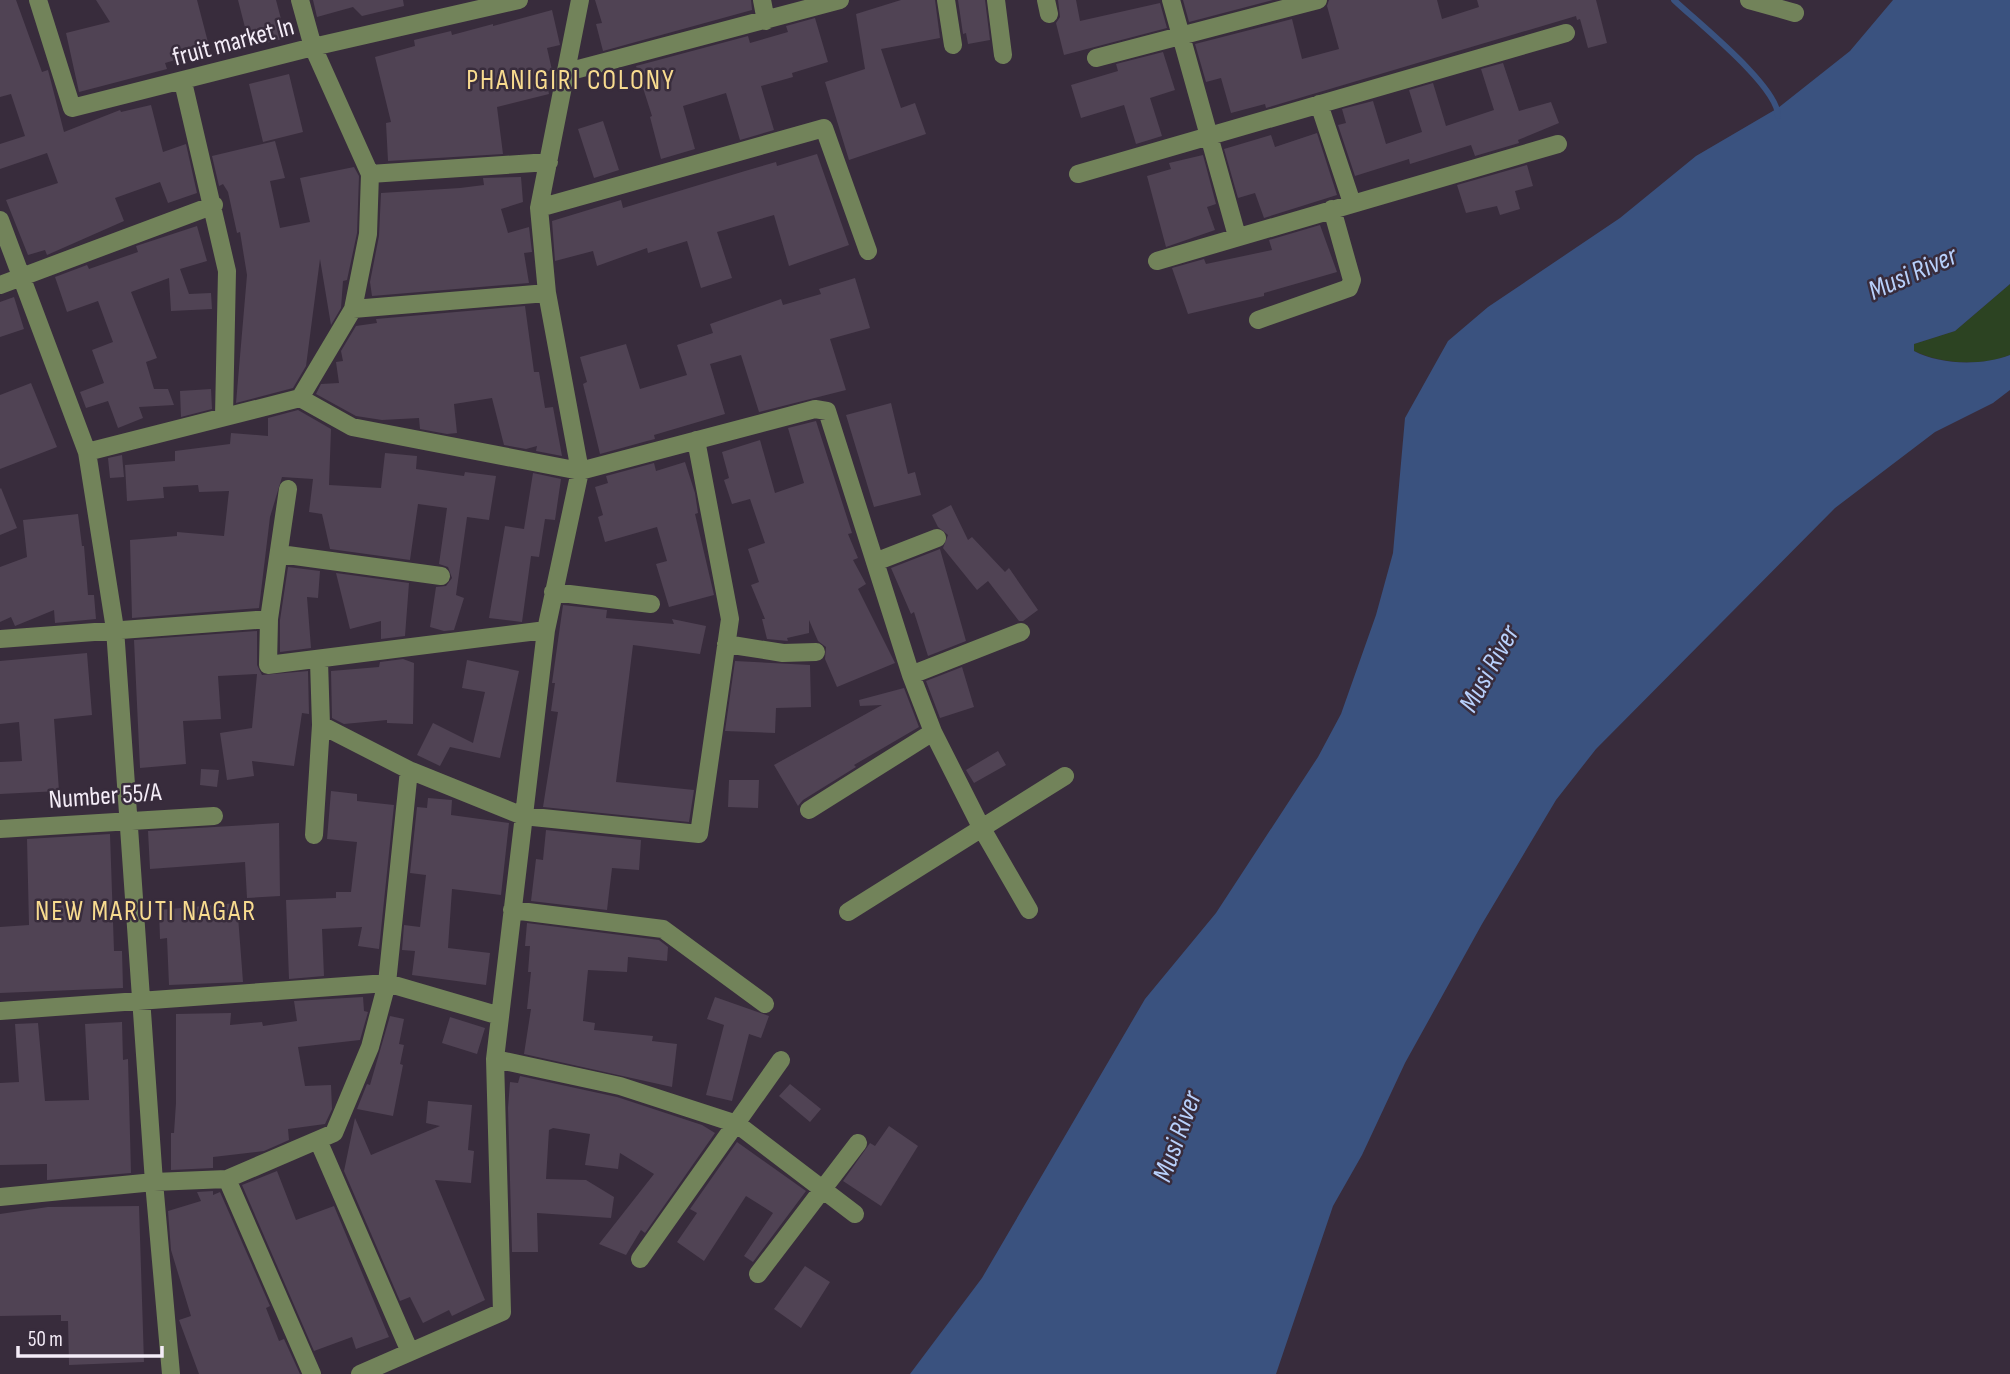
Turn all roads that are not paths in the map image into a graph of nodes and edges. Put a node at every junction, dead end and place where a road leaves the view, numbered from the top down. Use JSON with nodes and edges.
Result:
{"nodes":[{"id":1,"x":38,"y":0,"type":"edge"},
{"id":2,"x":300,"y":0,"type":"edge"},
{"id":3,"x":519,"y":0,"type":"edge"},
{"id":4,"x":580,"y":0,"type":"edge"},
{"id":5,"x":762,"y":0,"type":"edge"},
{"id":6,"x":841,"y":0,"type":"edge"},
{"id":7,"x":946,"y":0,"type":"edge"},
{"id":8,"x":996,"y":0,"type":"edge"},
{"id":9,"x":1171,"y":0,"type":"edge"},
{"id":10,"x":1318,"y":0,"type":"edge"},
{"id":11,"x":1749,"y":0,"type":"edge"},
{"id":12,"x":1795,"y":13,"type":"dead end"},
{"id":13,"x":766,"y":21,"type":"junction"},
{"id":14,"x":1566,"y":33,"type":"dead end"},
{"id":15,"x":1180,"y":36,"type":"junction"},
{"id":16,"x":953,"y":45,"type":"dead end"},
{"id":17,"x":313,"y":47,"type":"junction"},
{"id":18,"x":1003,"y":55,"type":"dead end"},
{"id":19,"x":1096,"y":58,"type":"dead end"},
{"id":20,"x":567,"y":72,"type":"junction"},
{"id":21,"x":183,"y":82,"type":"junction"},
{"id":22,"x":1320,"y":104,"type":"junction"},
{"id":23,"x":1206,"y":137,"type":"junction"},
{"id":24,"x":1558,"y":144,"type":"dead end"},
{"id":25,"x":549,"y":162,"type":"junction"},
{"id":26,"x":370,"y":174,"type":"junction"},
{"id":27,"x":1078,"y":174,"type":"dead end"},
{"id":28,"x":1352,"y":204,"type":"junction"},
{"id":29,"x":214,"y":205,"type":"junction"},
{"id":30,"x":539,"y":208,"type":"junction"},
{"id":31,"x":1332,"y":209,"type":"junction"},
{"id":32,"x":0,"y":220,"type":"edge"},
{"id":33,"x":1237,"y":236,"type":"junction"},
{"id":34,"x":868,"y":251,"type":"dead end"},
{"id":35,"x":1157,"y":261,"type":"dead end"},
{"id":36,"x":23,"y":276,"type":"junction"},
{"id":37,"x":0,"y":285,"type":"edge"},
{"id":38,"x":547,"y":293,"type":"junction"},
{"id":39,"x":353,"y":309,"type":"junction"},
{"id":40,"x":1258,"y":320,"type":"dead end"},
{"id":41,"x":300,"y":398,"type":"junction"},
{"id":42,"x":224,"y":416,"type":"junction"},
{"id":43,"x":696,"y":440,"type":"junction"},
{"id":44,"x":87,"y":452,"type":"junction"},
{"id":45,"x":580,"y":471,"type":"junction"},
{"id":46,"x":288,"y":489,"type":"dead end"},
{"id":47,"x":937,"y":538,"type":"dead end"},
{"id":48,"x":280,"y":554,"type":"junction"},
{"id":49,"x":874,"y":562,"type":"junction"},
{"id":50,"x":441,"y":576,"type":"dead end"},
{"id":51,"x":553,"y":592,"type":"junction"},
{"id":52,"x":650,"y":604,"type":"dead end"},
{"id":53,"x":269,"y":618,"type":"junction"},
{"id":54,"x":114,"y":629,"type":"junction"},
{"id":55,"x":546,"y":630,"type":"junction"},
{"id":56,"x":1021,"y":632,"type":"dead end"},
{"id":57,"x":0,"y":639,"type":"edge"},
{"id":58,"x":726,"y":644,"type":"junction"},
{"id":59,"x":816,"y":652,"type":"dead end"},
{"id":60,"x":319,"y":661,"type":"junction"},
{"id":61,"x":911,"y":675,"type":"junction"},
{"id":62,"x":321,"y":725,"type":"junction"},
{"id":63,"x":933,"y":732,"type":"junction"},
{"id":64,"x":409,"y":770,"type":"junction"},
{"id":65,"x":1065,"y":776,"type":"dead end"},
{"id":66,"x":809,"y":810,"type":"dead end"},
{"id":67,"x":214,"y":816,"type":"dead end"},
{"id":68,"x":523,"y":816,"type":"junction"},
{"id":69,"x":128,"y":819,"type":"junction"},
{"id":70,"x":981,"y":827,"type":"junction"},
{"id":71,"x":0,"y":829,"type":"edge"},
{"id":72,"x":314,"y":835,"type":"dead end"},
{"id":73,"x":512,"y":910,"type":"junction"},
{"id":74,"x":1029,"y":910,"type":"dead end"},
{"id":75,"x":848,"y":912,"type":"dead end"},
{"id":76,"x":387,"y":983,"type":"junction"},
{"id":77,"x":141,"y":1002,"type":"junction"},
{"id":78,"x":765,"y":1004,"type":"dead end"},
{"id":79,"x":0,"y":1011,"type":"edge"},
{"id":80,"x":500,"y":1016,"type":"junction"},
{"id":81,"x":495,"y":1059,"type":"junction"},
{"id":82,"x":780,"y":1060,"type":"dead end"},
{"id":83,"x":737,"y":1124,"type":"junction"},
{"id":84,"x":318,"y":1140,"type":"junction"},
{"id":85,"x":858,"y":1143,"type":"dead end"},
{"id":86,"x":227,"y":1179,"type":"junction"},
{"id":87,"x":154,"y":1182,"type":"junction"},
{"id":88,"x":822,"y":1191,"type":"junction"},
{"id":89,"x":0,"y":1197,"type":"edge"},
{"id":90,"x":855,"y":1214,"type":"dead end"},
{"id":91,"x":640,"y":1259,"type":"dead end"},
{"id":92,"x":758,"y":1274,"type":"dead end"},
{"id":93,"x":410,"y":1352,"type":"junction"},
{"id":94,"x":164,"y":1374,"type":"edge"},
{"id":95,"x":171,"y":1374,"type":"edge"},
{"id":96,"x":312,"y":1374,"type":"edge"},
{"id":97,"x":360,"y":1374,"type":"edge"}],
"edges":[{"from":1,"to":21,"type":"street","name":"fruit market ln"},
{"from":2,"to":17,"type":"street"},
{"from":3,"to":17,"type":"street","name":"fruit market ln"},
{"from":4,"to":20,"type":"street"},
{"from":5,"to":13,"type":"street"},
{"from":6,"to":13,"type":"street"},
{"from":7,"to":16,"type":"street"},
{"from":8,"to":18,"type":"street"},
{"from":9,"to":15,"type":"street"},
{"from":10,"to":15,"type":"street"},
{"from":11,"to":12,"type":"street"},
{"from":13,"to":20,"type":"street"},
{"from":14,"to":22,"type":"street"},
{"from":15,"to":19,"type":"street"},
{"from":15,"to":23,"type":"street"},
{"from":17,"to":21,"type":"street","name":"fruit market ln"},
{"from":17,"to":26,"type":"street"},
{"from":20,"to":25,"type":"street"},
{"from":21,"to":29,"type":"street"},
{"from":22,"to":23,"type":"street"},
{"from":22,"to":28,"type":"street"},
{"from":23,"to":27,"type":"street"},
{"from":23,"to":33,"type":"street"},
{"from":24,"to":28,"type":"street"},
{"from":25,"to":26,"type":"street"},
{"from":25,"to":30,"type":"street"},
{"from":26,"to":39,"type":"street"},
{"from":28,"to":31,"type":"street"},
{"from":29,"to":36,"type":"street"},
{"from":29,"to":42,"type":"street"},
{"from":30,"to":34,"type":"street"},
{"from":30,"to":38,"type":"street"},
{"from":31,"to":33,"type":"street"},
{"from":31,"to":40,"type":"street"},
{"from":32,"to":36,"type":"street"},
{"from":33,"to":35,"type":"street"},
{"from":36,"to":37,"type":"street"},
{"from":36,"to":44,"type":"street"},
{"from":38,"to":39,"type":"street"},
{"from":38,"to":45,"type":"street"},
{"from":39,"to":41,"type":"street"},
{"from":41,"to":42,"type":"street"},
{"from":41,"to":45,"type":"street"},
{"from":42,"to":44,"type":"street"},
{"from":43,"to":45,"type":"street"},
{"from":43,"to":49,"type":"street"},
{"from":43,"to":58,"type":"street"},
{"from":44,"to":54,"type":"street"},
{"from":45,"to":51,"type":"street"},
{"from":46,"to":48,"type":"street"},
{"from":47,"to":49,"type":"street"},
{"from":48,"to":50,"type":"street"},
{"from":48,"to":53,"type":"street"},
{"from":49,"to":61,"type":"street"},
{"from":51,"to":52,"type":"street"},
{"from":51,"to":55,"type":"street"},
{"from":53,"to":54,"type":"street"},
{"from":53,"to":60,"type":"street"},
{"from":54,"to":57,"type":"street"},
{"from":54,"to":69,"type":"street"},
{"from":55,"to":60,"type":"street"},
{"from":55,"to":68,"type":"street"},
{"from":56,"to":61,"type":"street"},
{"from":58,"to":59,"type":"street"},
{"from":58,"to":68,"type":"street"},
{"from":60,"to":62,"type":"street"},
{"from":61,"to":63,"type":"street"},
{"from":62,"to":64,"type":"street"},
{"from":62,"to":72,"type":"street"},
{"from":63,"to":66,"type":"street"},
{"from":63,"to":70,"type":"street"},
{"from":64,"to":68,"type":"street"},
{"from":64,"to":76,"type":"street"},
{"from":65,"to":70,"type":"street"},
{"from":67,"to":69,"type":"street","name":"Number 55/A"},
{"from":68,"to":73,"type":"street"},
{"from":69,"to":71,"type":"street","name":"Number 55/A"},
{"from":69,"to":77,"type":"street"},
{"from":70,"to":74,"type":"street"},
{"from":70,"to":75,"type":"street"},
{"from":73,"to":78,"type":"street"},
{"from":73,"to":80,"type":"street"},
{"from":76,"to":77,"type":"street"},
{"from":76,"to":80,"type":"street"},
{"from":76,"to":84,"type":"street"},
{"from":77,"to":79,"type":"street"},
{"from":77,"to":87,"type":"street"},
{"from":80,"to":81,"type":"street"},
{"from":81,"to":83,"type":"street"},
{"from":81,"to":93,"type":"street"},
{"from":82,"to":83,"type":"street"},
{"from":83,"to":88,"type":"street"},
{"from":83,"to":91,"type":"street"},
{"from":84,"to":86,"type":"street"},
{"from":84,"to":93,"type":"street"},
{"from":85,"to":88,"type":"street"},
{"from":86,"to":87,"type":"street"},
{"from":86,"to":96,"type":"street"},
{"from":87,"to":89,"type":"street"},
{"from":87,"to":95,"type":"street"},
{"from":88,"to":90,"type":"street"},
{"from":88,"to":92,"type":"street"},
{"from":93,"to":97,"type":"street"},
{"from":94,"to":95,"type":"street"}]}
